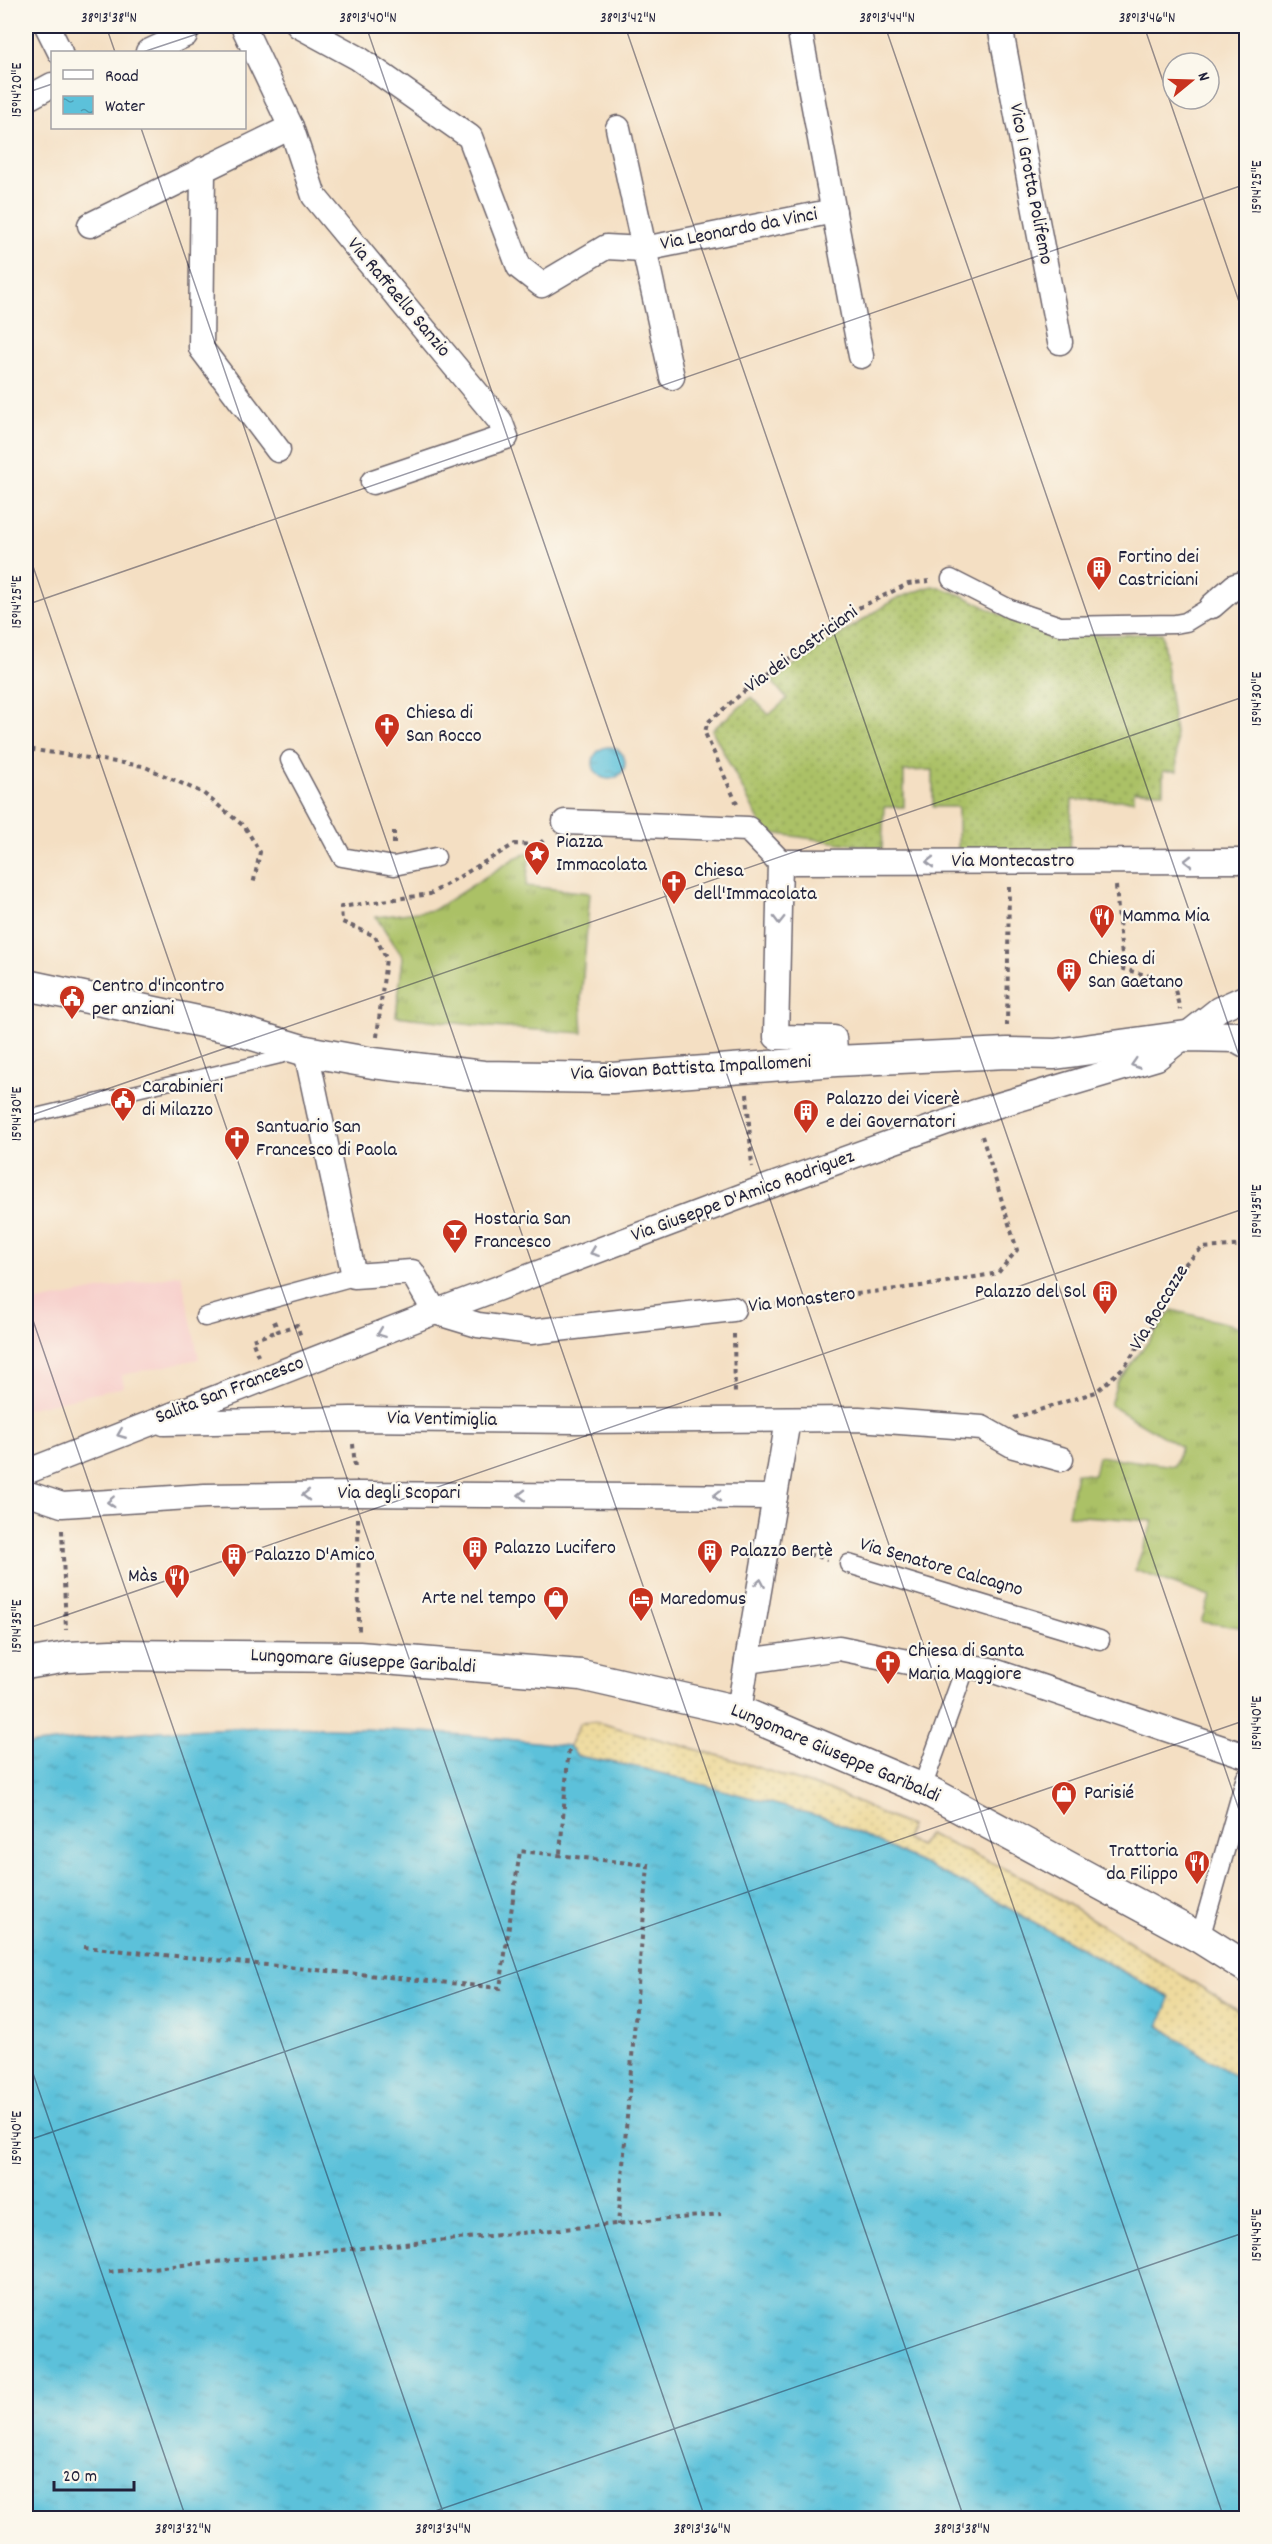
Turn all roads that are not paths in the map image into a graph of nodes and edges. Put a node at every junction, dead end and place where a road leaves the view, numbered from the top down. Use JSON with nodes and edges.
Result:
{"nodes":[{"id":1,"x":47,"y":26,"type":"edge"},
{"id":2,"x":243,"y":26,"type":"edge"},
{"id":3,"x":299,"y":26,"type":"edge"},
{"id":4,"x":1000,"y":26,"type":"edge"},
{"id":5,"x":185,"y":35,"type":"dead end"},
{"id":6,"x":801,"y":38,"type":"dead end"},
{"id":7,"x":60,"y":51,"type":"edge"},
{"id":8,"x":150,"y":51,"type":"edge"},
{"id":9,"x":51,"y":86,"type":"edge"},
{"id":10,"x":28,"y":98,"type":"dead end"},
{"id":11,"x":291,"y":127,"type":"junction"},
{"id":12,"x":618,"y":128,"type":"dead end"},
{"id":13,"x":203,"y":168,"type":"junction"},
{"id":14,"x":834,"y":211,"type":"junction"},
{"id":15,"x":90,"y":225,"type":"dead end"},
{"id":16,"x":644,"y":249,"type":"junction"},
{"id":17,"x":1060,"y":342,"type":"dead end"},
{"id":18,"x":861,"y":356,"type":"dead end"},
{"id":19,"x":672,"y":376,"type":"dead end"},
{"id":20,"x":278,"y":450,"type":"dead end"},
{"id":21,"x":373,"y":482,"type":"dead end"},
{"id":22,"x":951,"y":579,"type":"road end"},
{"id":23,"x":1246,"y":583,"type":"edge"},
{"id":24,"x":1212,"y":606,"type":"joint"},
{"id":25,"x":290,"y":760,"type":"dead end"},
{"id":26,"x":565,"y":822,"type":"road end"},
{"id":27,"x":436,"y":856,"type":"dead end"},
{"id":28,"x":1246,"y":861,"type":"edge"},
{"id":29,"x":780,"y":862,"type":"junction"},
{"id":30,"x":26,"y":985,"type":"edge"},
{"id":31,"x":1246,"y":997,"type":"edge"},
{"id":32,"x":1186,"y":1036,"type":"junction"},
{"id":33,"x":1246,"y":1042,"type":"edge"},
{"id":34,"x":306,"y":1051,"type":"junction"},
{"id":35,"x":836,"y":1061,"type":"junction"},
{"id":36,"x":27,"y":1117,"type":"edge"},
{"id":37,"x":354,"y":1276,"type":"junction"},
{"id":38,"x":734,"y":1309,"type":"road end"},
{"id":39,"x":435,"y":1312,"type":"junction"},
{"id":40,"x":206,"y":1317,"type":"dead end"},
{"id":41,"x":149,"y":1423,"type":"junction"},
{"id":42,"x":787,"y":1426,"type":"dead end"},
{"id":43,"x":1061,"y":1458,"type":"dead end"},
{"id":44,"x":26,"y":1472,"type":"edge"},
{"id":45,"x":26,"y":1493,"type":"edge"},
{"id":46,"x":775,"y":1497,"type":"junction"},
{"id":47,"x":849,"y":1564,"type":"road end"},
{"id":48,"x":1100,"y":1640,"type":"dead end"},
{"id":49,"x":747,"y":1661,"type":"junction"},
{"id":50,"x":26,"y":1664,"type":"edge"},
{"id":51,"x":962,"y":1677,"type":"dead end"},
{"id":52,"x":739,"y":1711,"type":"junction"},
{"id":53,"x":1246,"y":1756,"type":"edge"},
{"id":54,"x":1246,"y":1777,"type":"edge"},
{"id":55,"x":922,"y":1788,"type":"junction"},
{"id":56,"x":1200,"y":1938,"type":"junction"},
{"id":57,"x":1246,"y":1967,"type":"edge"}],
"edges":[{"from":1,"to":7,"type":"street"},
{"from":2,"to":11,"type":"street","name":"Via Raffaello Sanzio"},
{"from":3,"to":16,"type":"street","name":"Via Leonardo da Vinci"},
{"from":4,"to":17,"type":"street","name":"Vico 1 Grotta Polifemo"},
{"from":5,"to":8,"type":"street"},
{"from":6,"to":14,"type":"street","name":"Via Leonardo da Vinci"},
{"from":9,"to":10,"type":"street"},
{"from":11,"to":13,"type":"street"},
{"from":11,"to":21,"type":"street","name":"Via Raffaello Sanzio"},
{"from":12,"to":16,"type":"street","name":"Via Leonardo da Vinci"},
{"from":13,"to":15,"type":"street"},
{"from":13,"to":20,"type":"street"},
{"from":14,"to":16,"type":"street","name":"Via Leonardo da Vinci"},
{"from":14,"to":18,"type":"street","name":"Via Leonardo da Vinci"},
{"from":16,"to":19,"type":"street","name":"Via Leonardo da Vinci"},
{"from":22,"to":24,"type":"street"},
{"from":23,"to":24,"type":"street"},
{"from":25,"to":27,"type":"street"},
{"from":26,"to":29,"type":"street"},
{"from":28,"to":29,"type":"street","name":"Via Montecastro","one_way":true},
{"from":29,"to":35,"type":"street","one_way":true},
{"from":30,"to":34,"type":"street","name":"Via Giovan Battista Impallomeni"},
{"from":31,"to":32,"type":"street","name":"Via Giuseppe D'Amico Rodriguez"},
{"from":32,"to":33,"type":"street","name":"Via Giovan Battista Impallomeni"},
{"from":32,"to":35,"type":"street","name":"Via Giovan Battista Impallomeni"},
{"from":32,"to":39,"type":"street","name":"Via Giuseppe D'Amico Rodriguez","one_way":true},
{"from":34,"to":35,"type":"street","name":"Via Giovan Battista Impallomeni"},
{"from":34,"to":36,"type":"lane"},
{"from":34,"to":37,"type":"street"},
{"from":37,"to":39,"type":"street"},
{"from":37,"to":40,"type":"street"},
{"from":38,"to":39,"type":"street","name":"Via Monastero"},
{"from":39,"to":41,"type":"street","name":"Salita San Francesco","one_way":true},
{"from":41,"to":43,"type":"street","name":"Via Ventimiglia"},
{"from":41,"to":44,"type":"street","name":"Salita San Francesco","one_way":true},
{"from":42,"to":46,"type":"street"},
{"from":46,"to":45,"type":"street","name":"Via degli Scopari","one_way":true},
{"from":49,"to":46,"type":"street","one_way":true},
{"from":47,"to":48,"type":"street","name":"Via Senatore Calcagno"},
{"from":49,"to":52,"type":"street"},
{"from":49,"to":53,"type":"street"},
{"from":50,"to":52,"type":"street","name":"Lungomare Giuseppe Garibaldi"},
{"from":51,"to":55,"type":"street"},
{"from":52,"to":55,"type":"street","name":"Lungomare Giuseppe Garibaldi"},
{"from":54,"to":56,"type":"street"},
{"from":55,"to":56,"type":"street","name":"Lungomare Giuseppe Garibaldi"},
{"from":56,"to":57,"type":"street","name":"Lungomare Giuseppe Garibaldi"}]}
